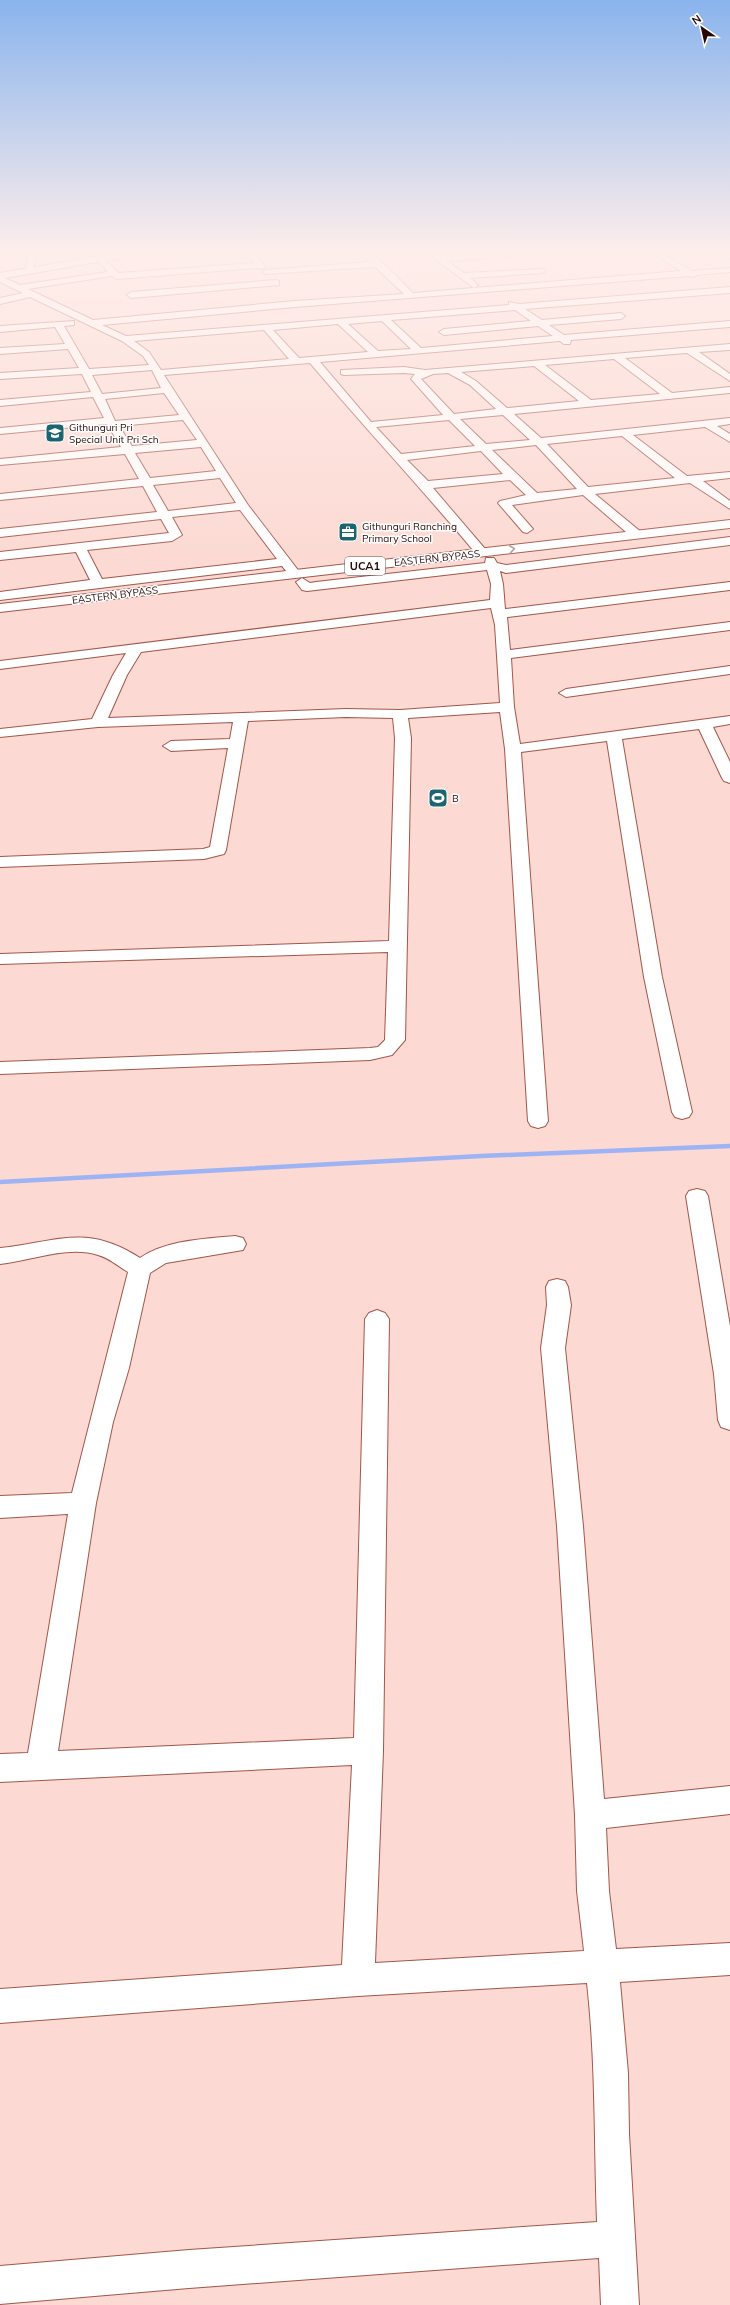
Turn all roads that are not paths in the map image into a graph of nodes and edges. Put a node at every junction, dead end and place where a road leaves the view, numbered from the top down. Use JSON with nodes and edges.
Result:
{"nodes":[{"id":1,"x":77,"y":357,"type":"edge"},
{"id":2,"x":148,"y":357,"type":"edge"},
{"id":3,"x":292,"y":357,"type":"edge"},
{"id":4,"x":356,"y":357,"type":"edge"},
{"id":5,"x":422,"y":357,"type":"edge"},
{"id":6,"x":507,"y":357,"type":"edge"},
{"id":7,"x":586,"y":357,"type":"edge"},
{"id":8,"x":617,"y":357,"type":"junction"},
{"id":9,"x":621,"y":357,"type":"edge"},
{"id":10,"x":699,"y":357,"type":"edge"},
{"id":11,"x":313,"y":360,"type":"junction"},
{"id":12,"x":591,"y":360,"type":"junction"},
{"id":13,"x":296,"y":361,"type":"junction"},
{"id":14,"x":538,"y":364,"type":"junction"},
{"id":15,"x":515,"y":365,"type":"junction"},
{"id":16,"x":156,"y":370,"type":"junction"},
{"id":17,"x":379,"y":370,"type":"junction"},
{"id":18,"x":451,"y":370,"type":"junction"},
{"id":19,"x":86,"y":371,"type":"junction"},
{"id":20,"x":428,"y":372,"type":"junction"},
{"id":21,"x":324,"y":374,"type":"junction"},
{"id":22,"x":0,"y":376,"type":"edge"},
{"id":23,"x":730,"y":378,"type":"edge"},
{"id":24,"x":417,"y":382,"type":"junction"},
{"id":25,"x":166,"y":390,"type":"junction"},
{"id":26,"x":730,"y":390,"type":"edge"},
{"id":27,"x":97,"y":395,"type":"junction"},
{"id":28,"x":666,"y":396,"type":"junction"},
{"id":29,"x":0,"y":403,"type":"edge"},
{"id":30,"x":589,"y":404,"type":"junction"},
{"id":31,"x":566,"y":406,"type":"junction"},
{"id":32,"x":675,"y":406,"type":"dead end"},
{"id":33,"x":504,"y":413,"type":"junction"},
{"id":34,"x":687,"y":415,"type":"dead end"},
{"id":35,"x":577,"y":416,"type":"dead end"},
{"id":36,"x":186,"y":417,"type":"junction"},
{"id":37,"x":451,"y":417,"type":"junction"},
{"id":38,"x":730,"y":421,"type":"edge"},
{"id":39,"x":111,"y":423,"type":"junction"},
{"id":40,"x":702,"y":424,"type":"junction"},
{"id":41,"x":368,"y":425,"type":"junction"},
{"id":42,"x":588,"y":425,"type":"dead end"},
{"id":43,"x":660,"y":428,"type":"junction"},
{"id":44,"x":0,"y":432,"type":"edge"},
{"id":45,"x":623,"y":432,"type":"junction"},
{"id":46,"x":599,"y":435,"type":"junction"},
{"id":47,"x":633,"y":439,"type":"junction"},
{"id":48,"x":730,"y":439,"type":"edge"},
{"id":49,"x":537,"y":441,"type":"junction"},
{"id":50,"x":204,"y":444,"type":"junction"},
{"id":51,"x":482,"y":446,"type":"junction"},
{"id":52,"x":129,"y":451,"type":"junction"},
{"id":53,"x":400,"y":457,"type":"junction"},
{"id":54,"x":0,"y":462,"type":"edge"},
{"id":55,"x":224,"y":474,"type":"junction"},
{"id":56,"x":730,"y":475,"type":"edge"},
{"id":57,"x":513,"y":476,"type":"junction"},
{"id":58,"x":689,"y":480,"type":"junction"},
{"id":59,"x":145,"y":481,"type":"junction"},
{"id":60,"x":426,"y":485,"type":"junction"},
{"id":61,"x":585,"y":491,"type":"junction"},
{"id":62,"x":0,"y":497,"type":"edge"},
{"id":63,"x":534,"y":497,"type":"junction"},
{"id":64,"x":243,"y":506,"type":"junction"},
{"id":65,"x":730,"y":506,"type":"edge"},
{"id":66,"x":163,"y":515,"type":"junction"},
{"id":67,"x":730,"y":524,"type":"edge"},
{"id":68,"x":527,"y":529,"type":"dead end"},
{"id":69,"x":0,"y":533,"type":"edge"},
{"id":70,"x":730,"y":533,"type":"edge"},
{"id":71,"x":637,"y":535,"type":"junction"},
{"id":72,"x":730,"y":541,"type":"edge"},
{"id":73,"x":80,"y":548,"type":"junction"},
{"id":74,"x":628,"y":549,"type":"junction"},
{"id":75,"x":0,"y":556,"type":"edge"},
{"id":76,"x":488,"y":560,"type":"junction"},
{"id":77,"x":285,"y":562,"type":"junction"},
{"id":78,"x":298,"y":578,"type":"junction"},
{"id":79,"x":98,"y":583,"type":"junction"},
{"id":80,"x":730,"y":586,"type":"edge"},
{"id":81,"x":9,"y":599,"type":"edge"},
{"id":82,"x":0,"y":608,"type":"edge"},
{"id":83,"x":498,"y":609,"type":"junction"},
{"id":84,"x":0,"y":616,"type":"edge"},
{"id":85,"x":730,"y":626,"type":"edge"},
{"id":86,"x":136,"y":648,"type":"junction"},
{"id":87,"x":503,"y":655,"type":"junction"},
{"id":88,"x":0,"y":665,"type":"edge"},
{"id":89,"x":730,"y":670,"type":"edge"},
{"id":90,"x":566,"y":693,"type":"dead end"},
{"id":91,"x":507,"y":707,"type":"junction"},
{"id":92,"x":400,"y":714,"type":"junction"},
{"id":93,"x":241,"y":718,"type":"junction"},
{"id":94,"x":730,"y":720,"type":"edge"},
{"id":95,"x":98,"y":722,"type":"junction"},
{"id":96,"x":704,"y":724,"type":"junction"},
{"id":97,"x":0,"y":733,"type":"edge"},
{"id":98,"x":614,"y":736,"type":"junction"},
{"id":99,"x":237,"y":743,"type":"junction"},
{"id":100,"x":171,"y":746,"type":"dead end"},
{"id":101,"x":514,"y":748,"type":"junction"},
{"id":102,"x":730,"y":776,"type":"edge"},
{"id":103,"x":0,"y":862,"type":"edge"},
{"id":104,"x":397,"y":946,"type":"junction"},
{"id":105,"x":0,"y":959,"type":"edge"},
{"id":106,"x":0,"y":1068,"type":"edge"},
{"id":107,"x":682,"y":1112,"type":"dead end"},
{"id":108,"x":538,"y":1121,"type":"dead end"},
{"id":109,"x":696,"y":1196,"type":"dead end"},
{"id":110,"x":235,"y":1244,"type":"dead end"},
{"id":111,"x":0,"y":1256,"type":"edge"},
{"id":112,"x":140,"y":1269,"type":"junction"},
{"id":113,"x":557,"y":1287,"type":"dead end"},
{"id":114,"x":377,"y":1319,"type":"dead end"},
{"id":115,"x":730,"y":1420,"type":"edge"},
{"id":116,"x":84,"y":1503,"type":"junction"},
{"id":117,"x":0,"y":1507,"type":"edge"},
{"id":118,"x":368,"y":1751,"type":"junction"},
{"id":119,"x":41,"y":1765,"type":"junction"},
{"id":120,"x":0,"y":1768,"type":"edge"},
{"id":121,"x":730,"y":1800,"type":"edge"},
{"id":122,"x":590,"y":1815,"type":"junction"},
{"id":123,"x":730,"y":1959,"type":"edge"},
{"id":124,"x":601,"y":1966,"type":"junction"},
{"id":125,"x":358,"y":1980,"type":"junction"},
{"id":126,"x":0,"y":2006,"type":"edge"},
{"id":127,"x":616,"y":2239,"type":"junction"},
{"id":128,"x":0,"y":2285,"type":"edge"},
{"id":129,"x":620,"y":2305,"type":"edge"}],
"edges":[{"from":1,"to":19,"type":"street"},
{"from":2,"to":16,"type":"street"},
{"from":3,"to":13,"type":"street"},
{"from":4,"to":11,"type":"street"},
{"from":5,"to":20,"type":"street"},
{"from":6,"to":15,"type":"street"},
{"from":7,"to":12,"type":"street"},
{"from":8,"to":9,"type":"street"},
{"from":8,"to":12,"type":"street"},
{"from":8,"to":28,"type":"street"},
{"from":10,"to":23,"type":"street"},
{"from":11,"to":13,"type":"street"},
{"from":11,"to":21,"type":"street"},
{"from":12,"to":14,"type":"street"},
{"from":13,"to":16,"type":"street"},
{"from":14,"to":15,"type":"street"},
{"from":14,"to":30,"type":"street"},
{"from":15,"to":18,"type":"street"},
{"from":16,"to":19,"type":"street"},
{"from":16,"to":25,"type":"street"},
{"from":17,"to":20,"type":"street"},
{"from":17,"to":21,"type":"street"},
{"from":17,"to":24,"type":"street"},
{"from":18,"to":20,"type":"street"},
{"from":18,"to":33,"type":"street"},
{"from":19,"to":22,"type":"street"},
{"from":19,"to":27,"type":"street"},
{"from":20,"to":24,"type":"street"},
{"from":21,"to":41,"type":"street"},
{"from":24,"to":37,"type":"street"},
{"from":25,"to":27,"type":"street"},
{"from":25,"to":36,"type":"street"},
{"from":26,"to":28,"type":"street"},
{"from":27,"to":29,"type":"street"},
{"from":27,"to":39,"type":"street"},
{"from":28,"to":30,"type":"street"},
{"from":28,"to":32,"type":"street"},
{"from":30,"to":31,"type":"street"},
{"from":31,"to":33,"type":"street"},
{"from":31,"to":35,"type":"street"},
{"from":33,"to":37,"type":"street"},
{"from":33,"to":49,"type":"street"},
{"from":34,"to":40,"type":"street"},
{"from":36,"to":39,"type":"street"},
{"from":36,"to":50,"type":"street"},
{"from":37,"to":41,"type":"street"},
{"from":37,"to":51,"type":"street"},
{"from":38,"to":40,"type":"street"},
{"from":39,"to":44,"type":"street"},
{"from":39,"to":52,"type":"street"},
{"from":40,"to":43,"type":"street"},
{"from":40,"to":48,"type":"street"},
{"from":41,"to":53,"type":"street"},
{"from":42,"to":46,"type":"street"},
{"from":43,"to":45,"type":"street"},
{"from":43,"to":47,"type":"street"},
{"from":45,"to":46,"type":"street"},
{"from":45,"to":47,"type":"street"},
{"from":46,"to":49,"type":"street"},
{"from":47,"to":58,"type":"street"},
{"from":49,"to":51,"type":"street"},
{"from":49,"to":61,"type":"street"},
{"from":50,"to":52,"type":"street"},
{"from":50,"to":55,"type":"street"},
{"from":51,"to":53,"type":"street"},
{"from":51,"to":57,"type":"street"},
{"from":52,"to":54,"type":"street"},
{"from":52,"to":59,"type":"street"},
{"from":53,"to":60,"type":"street"},
{"from":55,"to":59,"type":"street"},
{"from":55,"to":64,"type":"street"},
{"from":56,"to":58,"type":"street"},
{"from":57,"to":60,"type":"street"},
{"from":57,"to":63,"type":"street"},
{"from":58,"to":61,"type":"street"},
{"from":58,"to":65,"type":"street"},
{"from":59,"to":62,"type":"street"},
{"from":59,"to":66,"type":"street"},
{"from":60,"to":76,"type":"street"},
{"from":61,"to":63,"type":"street"},
{"from":61,"to":71,"type":"street"},
{"from":63,"to":68,"type":"street"},
{"from":64,"to":66,"type":"street"},
{"from":64,"to":77,"type":"street"},
{"from":66,"to":69,"type":"street"},
{"from":66,"to":73,"type":"street"},
{"from":67,"to":71,"type":"main road","name":"EASTERN BYPASS"},
{"from":70,"to":74,"type":"main road","name":"EASTERN BYPASS"},
{"from":76,"to":71,"type":"main road","name":"EASTERN BYPASS","one_way":true},
{"from":72,"to":74,"type":"street"},
{"from":73,"to":75,"type":"street"},
{"from":73,"to":79,"type":"street"},
{"from":74,"to":76,"type":"main road","name":"EASTERN BYPASS"},
{"from":76,"to":78,"type":"main road","name":"EASTERN BYPASS"},
{"from":76,"to":78,"type":"street"},
{"from":76,"to":83,"type":"street"},
{"from":77,"to":78,"type":"street"},
{"from":77,"to":79,"type":"street"},
{"from":78,"to":81,"type":"main road","name":"EASTERN BYPASS"},
{"from":78,"to":84,"type":"main road","name":"EASTERN BYPASS"},
{"from":79,"to":81,"type":"street"},
{"from":80,"to":83,"type":"street"},
{"from":81,"to":82,"type":"main road","name":"EASTERN BYPASS"},
{"from":83,"to":86,"type":"street"},
{"from":83,"to":87,"type":"street"},
{"from":85,"to":87,"type":"street"},
{"from":86,"to":88,"type":"street"},
{"from":86,"to":95,"type":"street"},
{"from":87,"to":91,"type":"street"},
{"from":89,"to":90,"type":"street"},
{"from":91,"to":92,"type":"street"},
{"from":91,"to":101,"type":"street"},
{"from":92,"to":93,"type":"street"},
{"from":92,"to":104,"type":"street"},
{"from":93,"to":95,"type":"street"},
{"from":93,"to":99,"type":"street"},
{"from":94,"to":96,"type":"street"},
{"from":95,"to":97,"type":"street"},
{"from":96,"to":98,"type":"street"},
{"from":96,"to":102,"type":"street"},
{"from":98,"to":101,"type":"street"},
{"from":98,"to":107,"type":"street"},
{"from":99,"to":100,"type":"street"},
{"from":99,"to":103,"type":"street"},
{"from":101,"to":108,"type":"street"},
{"from":104,"to":105,"type":"street"},
{"from":104,"to":106,"type":"street"},
{"from":109,"to":115,"type":"street"},
{"from":110,"to":112,"type":"street"},
{"from":111,"to":112,"type":"street"},
{"from":112,"to":116,"type":"street"},
{"from":113,"to":122,"type":"street"},
{"from":114,"to":118,"type":"street"},
{"from":116,"to":117,"type":"street"},
{"from":116,"to":119,"type":"street"},
{"from":118,"to":119,"type":"street"},
{"from":118,"to":125,"type":"street"},
{"from":119,"to":120,"type":"street"},
{"from":121,"to":122,"type":"street"},
{"from":122,"to":124,"type":"street"},
{"from":123,"to":124,"type":"street"},
{"from":124,"to":125,"type":"street"},
{"from":124,"to":127,"type":"street"},
{"from":125,"to":126,"type":"street"},
{"from":127,"to":128,"type":"street"},
{"from":127,"to":129,"type":"street"}]}
